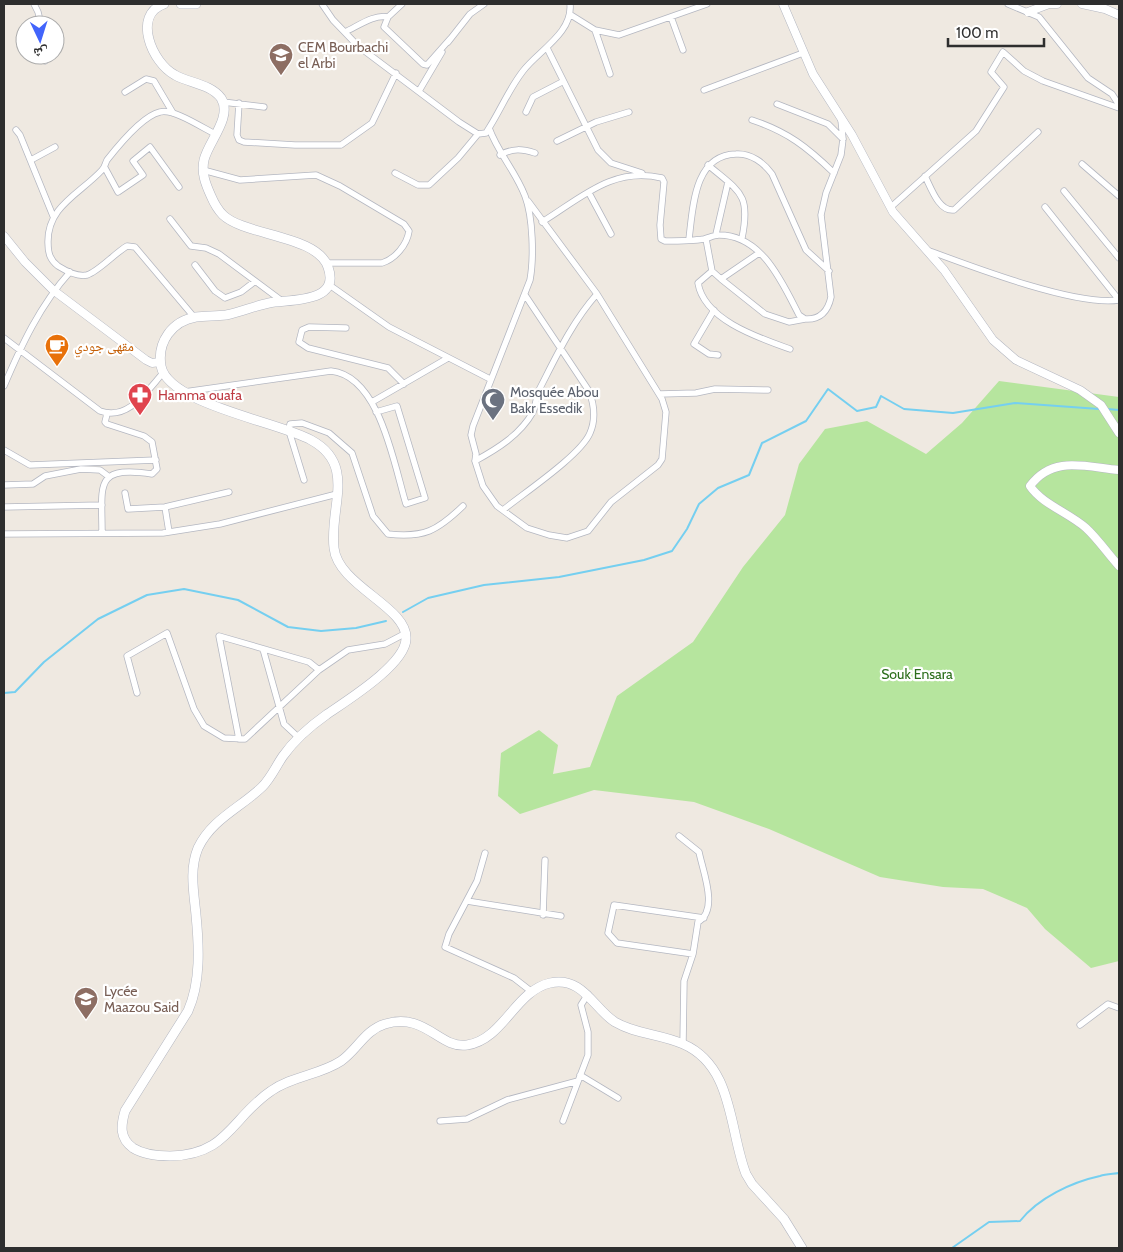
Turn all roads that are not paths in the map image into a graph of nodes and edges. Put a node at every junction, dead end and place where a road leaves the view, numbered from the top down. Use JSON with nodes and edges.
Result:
{"nodes":[{"id":1,"x":162,"y":4,"type":"edge"},
{"id":2,"x":181,"y":4,"type":"edge"},
{"id":3,"x":196,"y":4,"type":"edge"},
{"id":4,"x":322,"y":4,"type":"edge"},
{"id":5,"x":402,"y":4,"type":"edge"},
{"id":6,"x":484,"y":4,"type":"edge"},
{"id":7,"x":570,"y":4,"type":"edge"},
{"id":8,"x":707,"y":4,"type":"edge"},
{"id":9,"x":783,"y":4,"type":"edge"},
{"id":10,"x":1008,"y":4,"type":"edge"},
{"id":11,"x":1057,"y":4,"type":"edge"},
{"id":12,"x":1082,"y":4,"type":"edge"},
{"id":13,"x":693,"y":6,"type":"edge"},
{"id":14,"x":1028,"y":12,"type":"junction"},
{"id":15,"x":571,"y":15,"type":"junction"},
{"id":16,"x":1119,"y":15,"type":"edge"},
{"id":17,"x":388,"y":17,"type":"junction"},
{"id":18,"x":671,"y":17,"type":"junction"},
{"id":19,"x":595,"y":30,"type":"junction"},
{"id":20,"x":346,"y":32,"type":"junction"},
{"id":21,"x":450,"y":39,"type":"junction"},
{"id":22,"x":547,"y":48,"type":"junction"},
{"id":23,"x":683,"y":50,"type":"dead end"},
{"id":24,"x":803,"y":53,"type":"junction"},
{"id":25,"x":396,"y":73,"type":"junction"},
{"id":26,"x":610,"y":74,"type":"dead end"},
{"id":27,"x":562,"y":82,"type":"junction"},
{"id":28,"x":704,"y":90,"type":"dead end"},
{"id":29,"x":419,"y":91,"type":"junction"},
{"id":30,"x":125,"y":92,"type":"dead end"},
{"id":31,"x":223,"y":102,"type":"junction"},
{"id":32,"x":239,"y":103,"type":"junction"},
{"id":33,"x":777,"y":104,"type":"dead end"},
{"id":34,"x":1119,"y":106,"type":"edge"},
{"id":35,"x":264,"y":107,"type":"dead end"},
{"id":36,"x":526,"y":112,"type":"dead end"},
{"id":37,"x":630,"y":112,"type":"dead end"},
{"id":38,"x":173,"y":113,"type":"junction"},
{"id":39,"x":752,"y":120,"type":"dead end"},
{"id":40,"x":841,"y":120,"type":"junction"},
{"id":41,"x":585,"y":127,"type":"junction"},
{"id":42,"x":489,"y":128,"type":"junction"},
{"id":43,"x":16,"y":130,"type":"dead end"},
{"id":44,"x":1038,"y":132,"type":"dead end"},
{"id":45,"x":215,"y":134,"type":"junction"},
{"id":46,"x":478,"y":134,"type":"junction"},
{"id":47,"x":843,"y":139,"type":"junction"},
{"id":48,"x":557,"y":142,"type":"dead end"},
{"id":49,"x":55,"y":147,"type":"dead end"},
{"id":50,"x":535,"y":153,"type":"dead end"},
{"id":51,"x":500,"y":155,"type":"junction"},
{"id":52,"x":31,"y":160,"type":"junction"},
{"id":53,"x":1082,"y":164,"type":"dead end"},
{"id":54,"x":708,"y":165,"type":"junction"},
{"id":55,"x":105,"y":168,"type":"junction"},
{"id":56,"x":203,"y":170,"type":"junction"},
{"id":57,"x":396,"y":173,"type":"dead end"},
{"id":58,"x":834,"y":173,"type":"junction"},
{"id":59,"x":651,"y":176,"type":"junction"},
{"id":60,"x":925,"y":176,"type":"junction"},
{"id":61,"x":728,"y":182,"type":"junction"},
{"id":62,"x":179,"y":187,"type":"dead end"},
{"id":63,"x":1064,"y":191,"type":"dead end"},
{"id":64,"x":589,"y":193,"type":"junction"},
{"id":65,"x":524,"y":195,"type":"junction"},
{"id":66,"x":1119,"y":196,"type":"edge"},
{"id":67,"x":891,"y":207,"type":"junction"},
{"id":68,"x":1045,"y":207,"type":"dead end"},
{"id":69,"x":53,"y":216,"type":"junction"},
{"id":70,"x":170,"y":219,"type":"dead end"},
{"id":71,"x":542,"y":222,"type":"junction"},
{"id":72,"x":611,"y":234,"type":"dead end"},
{"id":73,"x":716,"y":234,"type":"junction"},
{"id":74,"x":4,"y":236,"type":"edge"},
{"id":75,"x":742,"y":238,"type":"junction"},
{"id":76,"x":689,"y":239,"type":"junction"},
{"id":77,"x":706,"y":239,"type":"junction"},
{"id":78,"x":925,"y":249,"type":"junction"},
{"id":79,"x":759,"y":253,"type":"junction"},
{"id":80,"x":1119,"y":258,"type":"edge"},
{"id":81,"x":327,"y":263,"type":"junction"},
{"id":82,"x":195,"y":265,"type":"dead end"},
{"id":83,"x":712,"y":271,"type":"junction"},
{"id":84,"x":829,"y":271,"type":"junction"},
{"id":85,"x":70,"y":272,"type":"junction"},
{"id":86,"x":721,"y":279,"type":"junction"},
{"id":87,"x":254,"y":282,"type":"junction"},
{"id":88,"x":328,"y":284,"type":"junction"},
{"id":89,"x":53,"y":290,"type":"junction"},
{"id":90,"x":596,"y":294,"type":"junction"},
{"id":91,"x":525,"y":295,"type":"junction"},
{"id":92,"x":282,"y":301,"type":"junction"},
{"id":93,"x":714,"y":310,"type":"junction"},
{"id":94,"x":194,"y":317,"type":"junction"},
{"id":95,"x":805,"y":319,"type":"junction"},
{"id":96,"x":346,"y":328,"type":"dead end"},
{"id":97,"x":4,"y":338,"type":"edge"},
{"id":98,"x":561,"y":346,"type":"junction"},
{"id":99,"x":20,"y":349,"type":"junction"},
{"id":100,"x":790,"y":349,"type":"dead end"},
{"id":101,"x":718,"y":355,"type":"dead end"},
{"id":102,"x":448,"y":358,"type":"junction"},
{"id":103,"x":160,"y":362,"type":"junction"},
{"id":104,"x":163,"y":373,"type":"junction"},
{"id":105,"x":490,"y":379,"type":"junction"},
{"id":106,"x":404,"y":384,"type":"junction"},
{"id":107,"x":4,"y":386,"type":"edge"},
{"id":108,"x":768,"y":390,"type":"dead end"},
{"id":109,"x":182,"y":392,"type":"junction"},
{"id":110,"x":660,"y":394,"type":"junction"},
{"id":111,"x":372,"y":402,"type":"junction"},
{"id":112,"x":376,"y":412,"type":"junction"},
{"id":113,"x":107,"y":414,"type":"junction"},
{"id":114,"x":289,"y":431,"type":"junction"},
{"id":115,"x":1119,"y":433,"type":"edge"},
{"id":116,"x":4,"y":450,"type":"edge"},
{"id":117,"x":156,"y":460,"type":"junction"},
{"id":118,"x":474,"y":461,"type":"junction"},
{"id":119,"x":1119,"y":470,"type":"edge"},
{"id":120,"x":108,"y":476,"type":"junction"},
{"id":121,"x":304,"y":480,"type":"dead end"},
{"id":122,"x":4,"y":485,"type":"edge"},
{"id":123,"x":229,"y":492,"type":"dead end"},
{"id":124,"x":125,"y":493,"type":"dead end"},
{"id":125,"x":337,"y":494,"type":"junction"},
{"id":126,"x":102,"y":505,"type":"junction"},
{"id":127,"x":463,"y":506,"type":"dead end"},
{"id":128,"x":4,"y":507,"type":"edge"},
{"id":129,"x":165,"y":507,"type":"junction"},
{"id":130,"x":503,"y":510,"type":"junction"},
{"id":131,"x":102,"y":532,"type":"junction"},
{"id":132,"x":169,"y":532,"type":"junction"},
{"id":133,"x":4,"y":534,"type":"edge"},
{"id":134,"x":1119,"y":566,"type":"edge"},
{"id":135,"x":406,"y":633,"type":"junction"},
{"id":136,"x":263,"y":649,"type":"junction"},
{"id":137,"x":319,"y":670,"type":"junction"},
{"id":138,"x":137,"y":693,"type":"dead end"},
{"id":139,"x":279,"y":707,"type":"junction"},
{"id":140,"x":298,"y":737,"type":"junction"},
{"id":141,"x":239,"y":739,"type":"junction"},
{"id":142,"x":678,"y":836,"type":"dead end"},
{"id":143,"x":485,"y":853,"type":"dead end"},
{"id":144,"x":545,"y":860,"type":"dead end"},
{"id":145,"x":466,"y":901,"type":"junction"},
{"id":146,"x":543,"y":914,"type":"junction"},
{"id":147,"x":561,"y":916,"type":"dead end"},
{"id":148,"x":704,"y":918,"type":"junction"},
{"id":149,"x":693,"y":954,"type":"junction"},
{"id":150,"x":532,"y":992,"type":"junction"},
{"id":151,"x":588,"y":994,"type":"junction"},
{"id":152,"x":1119,"y":1008,"type":"edge"},
{"id":153,"x":1080,"y":1025,"type":"dead end"},
{"id":154,"x":683,"y":1044,"type":"junction"},
{"id":155,"x":579,"y":1078,"type":"junction"},
{"id":156,"x":618,"y":1098,"type":"dead end"},
{"id":157,"x":440,"y":1121,"type":"dead end"},
{"id":158,"x":563,"y":1121,"type":"dead end"},
{"id":159,"x":802,"y":1248,"type":"edge"}],
"edges":[{"from":1,"to":31,"type":"main road"},
{"from":2,"to":3,"type":"main road"},
{"from":4,"to":20,"type":"street"},
{"from":5,"to":17,"type":"street"},
{"from":6,"to":21,"type":"street"},
{"from":7,"to":15,"type":"street"},
{"from":8,"to":13,"type":"street"},
{"from":9,"to":24,"type":"street"},
{"from":10,"to":14,"type":"street"},
{"from":11,"to":14,"type":"street"},
{"from":12,"to":16,"type":"street"},
{"from":13,"to":18,"type":"street"},
{"from":14,"to":34,"type":"street"},
{"from":15,"to":19,"type":"street"},
{"from":15,"to":22,"type":"street"},
{"from":17,"to":20,"type":"street"},
{"from":17,"to":21,"type":"street"},
{"from":18,"to":19,"type":"street"},
{"from":18,"to":23,"type":"street"},
{"from":19,"to":26,"type":"street"},
{"from":20,"to":25,"type":"street"},
{"from":21,"to":29,"type":"street"},
{"from":22,"to":27,"type":"street"},
{"from":22,"to":42,"type":"street"},
{"from":24,"to":28,"type":"street"},
{"from":24,"to":40,"type":"street"},
{"from":25,"to":29,"type":"street"},
{"from":25,"to":32,"type":"street"},
{"from":27,"to":36,"type":"street"},
{"from":27,"to":41,"type":"street"},
{"from":29,"to":46,"type":"street"},
{"from":30,"to":38,"type":"street"},
{"from":31,"to":32,"type":"street"},
{"from":31,"to":45,"type":"main road"},
{"from":32,"to":35,"type":"street"},
{"from":33,"to":47,"type":"street"},
{"from":34,"to":60,"type":"street"},
{"from":37,"to":41,"type":"street"},
{"from":38,"to":45,"type":"street"},
{"from":38,"to":55,"type":"street"},
{"from":39,"to":58,"type":"street"},
{"from":40,"to":47,"type":"street"},
{"from":40,"to":67,"type":"street"},
{"from":41,"to":48,"type":"street"},
{"from":41,"to":59,"type":"street"},
{"from":42,"to":46,"type":"street"},
{"from":42,"to":51,"type":"street"},
{"from":43,"to":52,"type":"street"},
{"from":44,"to":60,"type":"street"},
{"from":45,"to":56,"type":"main road"},
{"from":46,"to":57,"type":"street"},
{"from":47,"to":58,"type":"street"},
{"from":49,"to":52,"type":"street"},
{"from":50,"to":51,"type":"street"},
{"from":51,"to":65,"type":"street"},
{"from":52,"to":69,"type":"street"},
{"from":53,"to":66,"type":"street"},
{"from":54,"to":61,"type":"street"},
{"from":54,"to":76,"type":"street"},
{"from":54,"to":84,"type":"street"},
{"from":55,"to":62,"type":"street"},
{"from":55,"to":69,"type":"street"},
{"from":56,"to":81,"type":"main road"},
{"from":56,"to":81,"type":"street"},
{"from":58,"to":84,"type":"street"},
{"from":59,"to":64,"type":"street"},
{"from":59,"to":76,"type":"street"},
{"from":60,"to":67,"type":"street"},
{"from":61,"to":73,"type":"street"},
{"from":61,"to":75,"type":"street"},
{"from":63,"to":80,"type":"street"},
{"from":64,"to":71,"type":"street"},
{"from":64,"to":72,"type":"street"},
{"from":65,"to":71,"type":"street"},
{"from":65,"to":91,"type":"street"},
{"from":67,"to":78,"type":"street"},
{"from":68,"to":78,"type":"street"},
{"from":69,"to":85,"type":"street"},
{"from":70,"to":87,"type":"street"},
{"from":71,"to":90,"type":"street"},
{"from":73,"to":75,"type":"street"},
{"from":73,"to":77,"type":"street"},
{"from":74,"to":89,"type":"street"},
{"from":75,"to":79,"type":"street"},
{"from":76,"to":77,"type":"street"},
{"from":77,"to":83,"type":"street"},
{"from":78,"to":115,"type":"street"},
{"from":79,"to":86,"type":"street"},
{"from":79,"to":95,"type":"street"},
{"from":81,"to":88,"type":"main road"},
{"from":82,"to":87,"type":"street"},
{"from":83,"to":86,"type":"street"},
{"from":83,"to":93,"type":"street"},
{"from":84,"to":95,"type":"street"},
{"from":85,"to":89,"type":"street"},
{"from":85,"to":94,"type":"street"},
{"from":86,"to":95,"type":"street"},
{"from":87,"to":92,"type":"street"},
{"from":88,"to":92,"type":"main road"},
{"from":88,"to":102,"type":"street"},
{"from":89,"to":99,"type":"street"},
{"from":89,"to":103,"type":"street"},
{"from":90,"to":98,"type":"street"},
{"from":90,"to":110,"type":"street"},
{"from":91,"to":98,"type":"street"},
{"from":91,"to":105,"type":"street"},
{"from":92,"to":94,"type":"main road"},
{"from":93,"to":100,"type":"street"},
{"from":93,"to":101,"type":"street"},
{"from":94,"to":103,"type":"main road"},
{"from":96,"to":106,"type":"street"},
{"from":97,"to":99,"type":"street"},
{"from":98,"to":118,"type":"street"},
{"from":98,"to":130,"type":"street"},
{"from":99,"to":107,"type":"street"},
{"from":99,"to":113,"type":"street"},
{"from":102,"to":105,"type":"street"},
{"from":102,"to":106,"type":"street"},
{"from":103,"to":104,"type":"main road"},
{"from":104,"to":109,"type":"main road"},
{"from":104,"to":113,"type":"street"},
{"from":105,"to":118,"type":"street"},
{"from":106,"to":111,"type":"street"},
{"from":108,"to":110,"type":"street"},
{"from":109,"to":111,"type":"street"},
{"from":109,"to":114,"type":"main road"},
{"from":110,"to":130,"type":"street"},
{"from":111,"to":112,"type":"street"},
{"from":112,"to":112,"type":"street"},
{"from":113,"to":117,"type":"street"},
{"from":114,"to":121,"type":"street"},
{"from":114,"to":125,"type":"main road"},
{"from":114,"to":127,"type":"street"},
{"from":116,"to":117,"type":"street"},
{"from":117,"to":120,"type":"street"},
{"from":118,"to":130,"type":"street"},
{"from":119,"to":134,"type":"street"},
{"from":120,"to":122,"type":"street"},
{"from":120,"to":126,"type":"street"},
{"from":123,"to":129,"type":"street"},
{"from":124,"to":129,"type":"street"},
{"from":125,"to":132,"type":"street"},
{"from":125,"to":135,"type":"main road"},
{"from":126,"to":128,"type":"street"},
{"from":126,"to":131,"type":"street"},
{"from":129,"to":132,"type":"street"},
{"from":131,"to":132,"type":"street"},
{"from":131,"to":133,"type":"street"},
{"from":135,"to":137,"type":"street"},
{"from":135,"to":140,"type":"main road"},
{"from":136,"to":137,"type":"street"},
{"from":136,"to":139,"type":"street"},
{"from":136,"to":141,"type":"street"},
{"from":137,"to":139,"type":"street"},
{"from":138,"to":141,"type":"street"},
{"from":139,"to":140,"type":"street"},
{"from":139,"to":141,"type":"street"},
{"from":140,"to":150,"type":"main road"},
{"from":142,"to":148,"type":"street"},
{"from":143,"to":145,"type":"street"},
{"from":144,"to":146,"type":"street"},
{"from":145,"to":146,"type":"street"},
{"from":145,"to":150,"type":"street"},
{"from":146,"to":147,"type":"street"},
{"from":148,"to":149,"type":"street"},
{"from":148,"to":149,"type":"street"},
{"from":149,"to":154,"type":"street"},
{"from":150,"to":151,"type":"main road"},
{"from":151,"to":154,"type":"main road"},
{"from":151,"to":155,"type":"street"},
{"from":152,"to":153,"type":"street"},
{"from":154,"to":159,"type":"main road"},
{"from":155,"to":156,"type":"street"},
{"from":155,"to":157,"type":"street"},
{"from":155,"to":158,"type":"street"}]}
